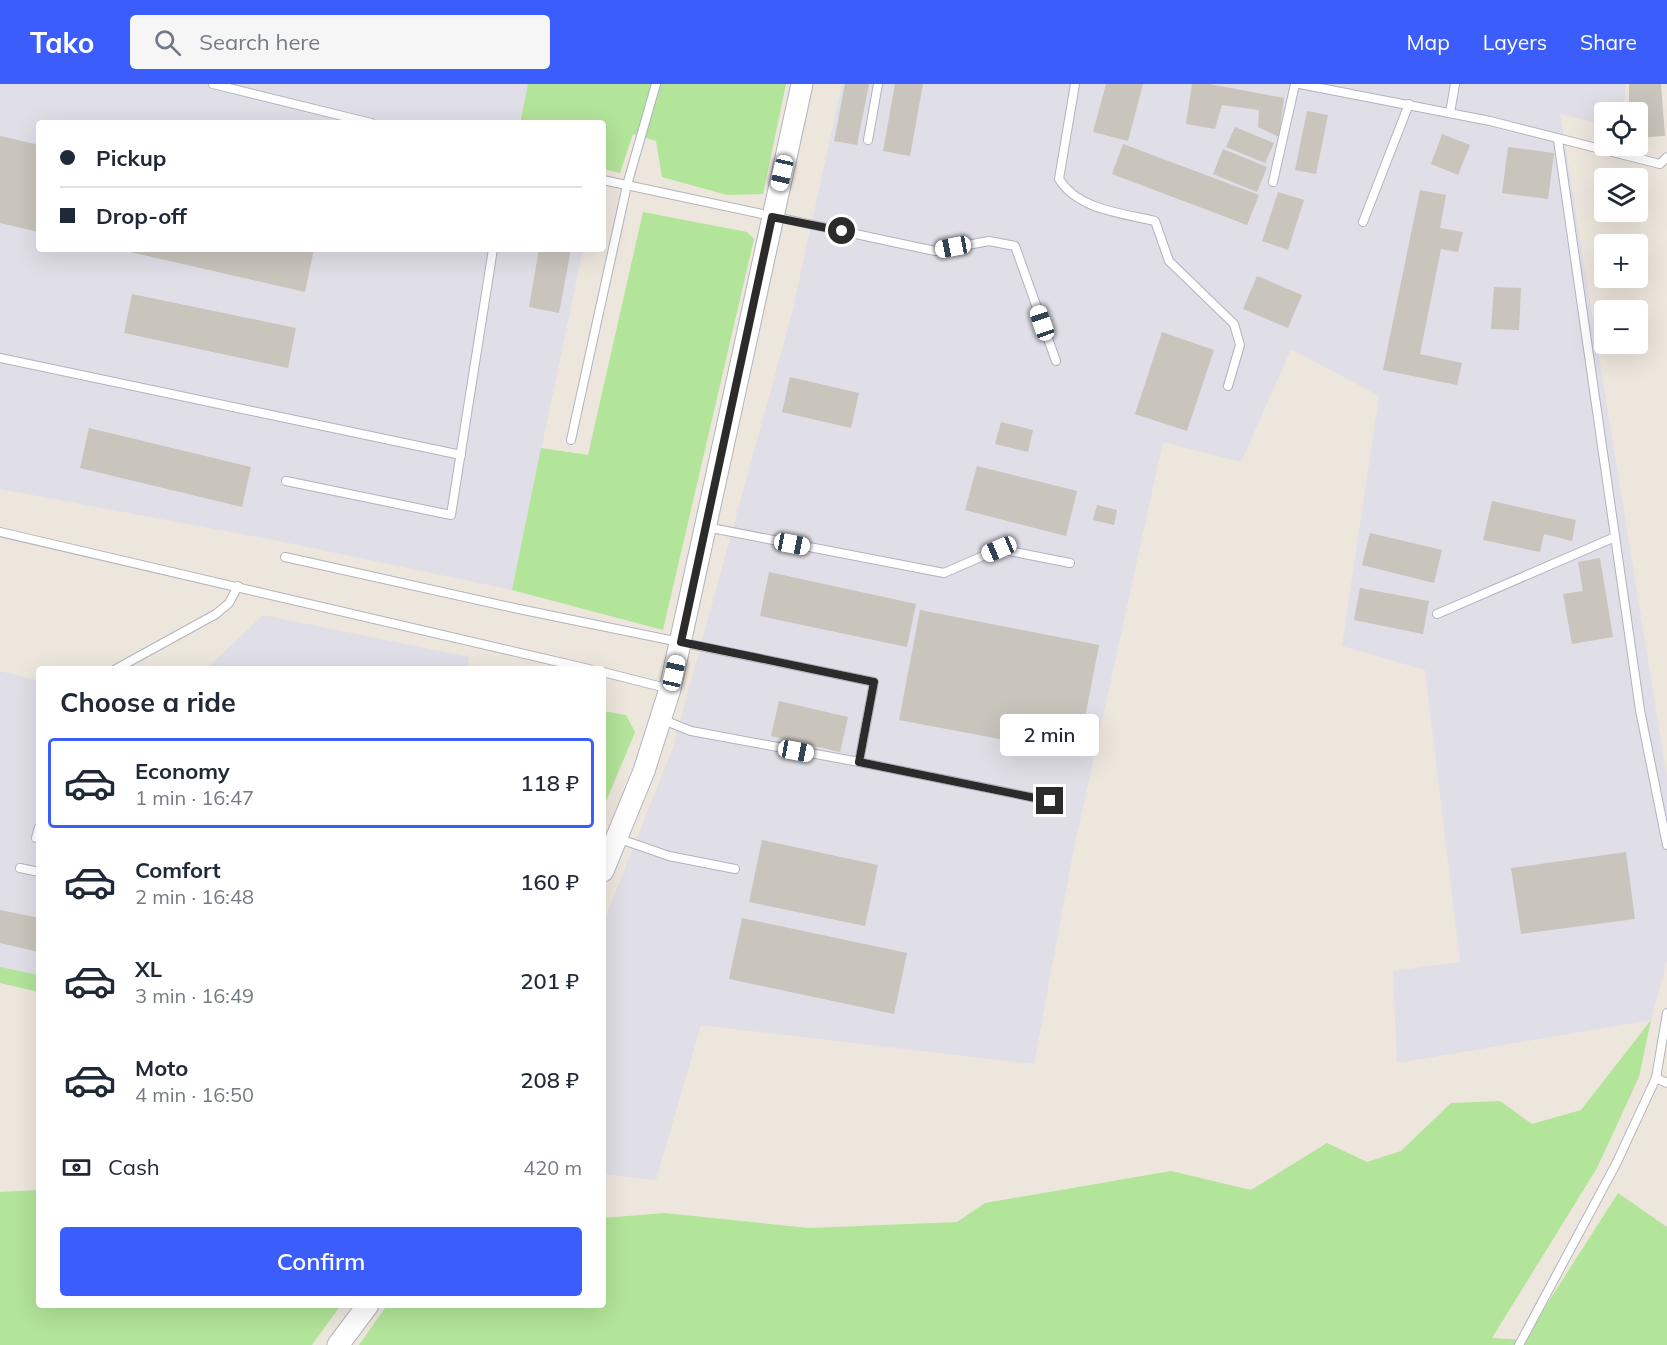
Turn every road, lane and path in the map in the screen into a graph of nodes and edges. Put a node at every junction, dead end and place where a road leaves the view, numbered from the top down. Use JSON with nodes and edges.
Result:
{"nodes":[{"id":1,"x":213,"y":84,"type":"edge"},
{"id":2,"x":656,"y":84,"type":"edge"},
{"id":3,"x":802,"y":84,"type":"edge"},
{"id":4,"x":878,"y":84,"type":"edge"},
{"id":5,"x":1075,"y":84,"type":"edge"},
{"id":6,"x":1295,"y":84,"type":"edge"},
{"id":7,"x":1300,"y":84,"type":"edge"},
{"id":8,"x":1455,"y":84,"type":"edge"},
{"id":9,"x":1409,"y":104,"type":"junction"},
{"id":10,"x":1450,"y":113,"type":"junction"},
{"id":11,"x":359,"y":120,"type":"edge"},
{"id":12,"x":868,"y":140,"type":"dead end"},
{"id":13,"x":1558,"y":140,"type":"junction"},
{"id":14,"x":1667,"y":157,"type":"edge"},
{"id":15,"x":606,"y":181,"type":"edge"},
{"id":16,"x":1273,"y":182,"type":"dead end"},
{"id":17,"x":627,"y":185,"type":"junction"},
{"id":18,"x":772,"y":217,"type":"junction"},
{"id":19,"x":1363,"y":222,"type":"dead end"},
{"id":20,"x":493,"y":252,"type":"edge"},
{"id":21,"x":0,"y":358,"type":"edge"},
{"id":22,"x":1056,"y":361,"type":"dead end"},
{"id":23,"x":1228,"y":386,"type":"dead end"},
{"id":24,"x":571,"y":440,"type":"dead end"},
{"id":25,"x":461,"y":455,"type":"junction"},
{"id":26,"x":286,"y":481,"type":"dead end"},
{"id":27,"x":706,"y":527,"type":"junction"},
{"id":28,"x":0,"y":532,"type":"edge"},
{"id":29,"x":1615,"y":537,"type":"junction"},
{"id":30,"x":285,"y":557,"type":"dead end"},
{"id":31,"x":1070,"y":562,"type":"dead end"},
{"id":32,"x":238,"y":586,"type":"junction"},
{"id":33,"x":1437,"y":614,"type":"dead end"},
{"id":34,"x":681,"y":642,"type":"junction"},
{"id":35,"x":121,"y":666,"type":"edge"},
{"id":36,"x":576,"y":666,"type":"edge"},
{"id":37,"x":606,"y":673,"type":"edge"},
{"id":38,"x":670,"y":689,"type":"junction"},
{"id":39,"x":660,"y":719,"type":"junction"},
{"id":40,"x":859,"y":762,"type":"junction"},
{"id":41,"x":1050,"y":801,"type":"dead end"},
{"id":42,"x":617,"y":837,"type":"junction"},
{"id":43,"x":1667,"y":845,"type":"edge"},
{"id":44,"x":606,"y":864,"type":"edge"},
{"id":45,"x":20,"y":868,"type":"dead end"},
{"id":46,"x":735,"y":869,"type":"dead end"},
{"id":47,"x":36,"y":871,"type":"edge"},
{"id":48,"x":1667,"y":1013,"type":"edge"},
{"id":49,"x":1656,"y":1078,"type":"junction"},
{"id":50,"x":1667,"y":1083,"type":"edge"},
{"id":51,"x":366,"y":1308,"type":"edge"},
{"id":52,"x":338,"y":1345,"type":"edge"},
{"id":53,"x":1519,"y":1345,"type":"edge"}],
"edges":[{"from":1,"to":11,"type":"lane"},
{"from":2,"to":17,"type":"lane"},
{"from":3,"to":18,"type":"street"},
{"from":4,"to":12,"type":"lane"},
{"from":5,"to":23,"type":"lane"},
{"from":6,"to":16,"type":"lane"},
{"from":7,"to":9,"type":"lane"},
{"from":8,"to":10,"type":"lane"},
{"from":9,"to":10,"type":"lane"},
{"from":9,"to":19,"type":"lane"},
{"from":10,"to":13,"type":"lane"},
{"from":13,"to":14,"type":"lane"},
{"from":13,"to":29,"type":"lane"},
{"from":15,"to":17,"type":"lane"},
{"from":17,"to":18,"type":"lane"},
{"from":17,"to":24,"type":"lane"},
{"from":18,"to":22,"type":"lane"},
{"from":18,"to":27,"type":"street"},
{"from":20,"to":25,"type":"lane"},
{"from":21,"to":25,"type":"lane"},
{"from":25,"to":26,"type":"lane"},
{"from":27,"to":31,"type":"lane"},
{"from":27,"to":34,"type":"street"},
{"from":28,"to":32,"type":"lane"},
{"from":29,"to":33,"type":"lane"},
{"from":29,"to":43,"type":"lane"},
{"from":30,"to":34,"type":"lane"},
{"from":32,"to":35,"type":"lane"},
{"from":32,"to":36,"type":"lane"},
{"from":34,"to":38,"type":"street"},
{"from":34,"to":40,"type":"lane"},
{"from":37,"to":38,"type":"lane"},
{"from":38,"to":39,"type":"street"},
{"from":39,"to":40,"type":"lane"},
{"from":39,"to":42,"type":"street"},
{"from":40,"to":41,"type":"lane"},
{"from":42,"to":44,"type":"street"},
{"from":42,"to":46,"type":"lane"},
{"from":45,"to":47,"type":"lane"},
{"from":48,"to":49,"type":"lane"},
{"from":49,"to":50,"type":"lane"},
{"from":49,"to":53,"type":"lane"},
{"from":51,"to":52,"type":"street"}]}
